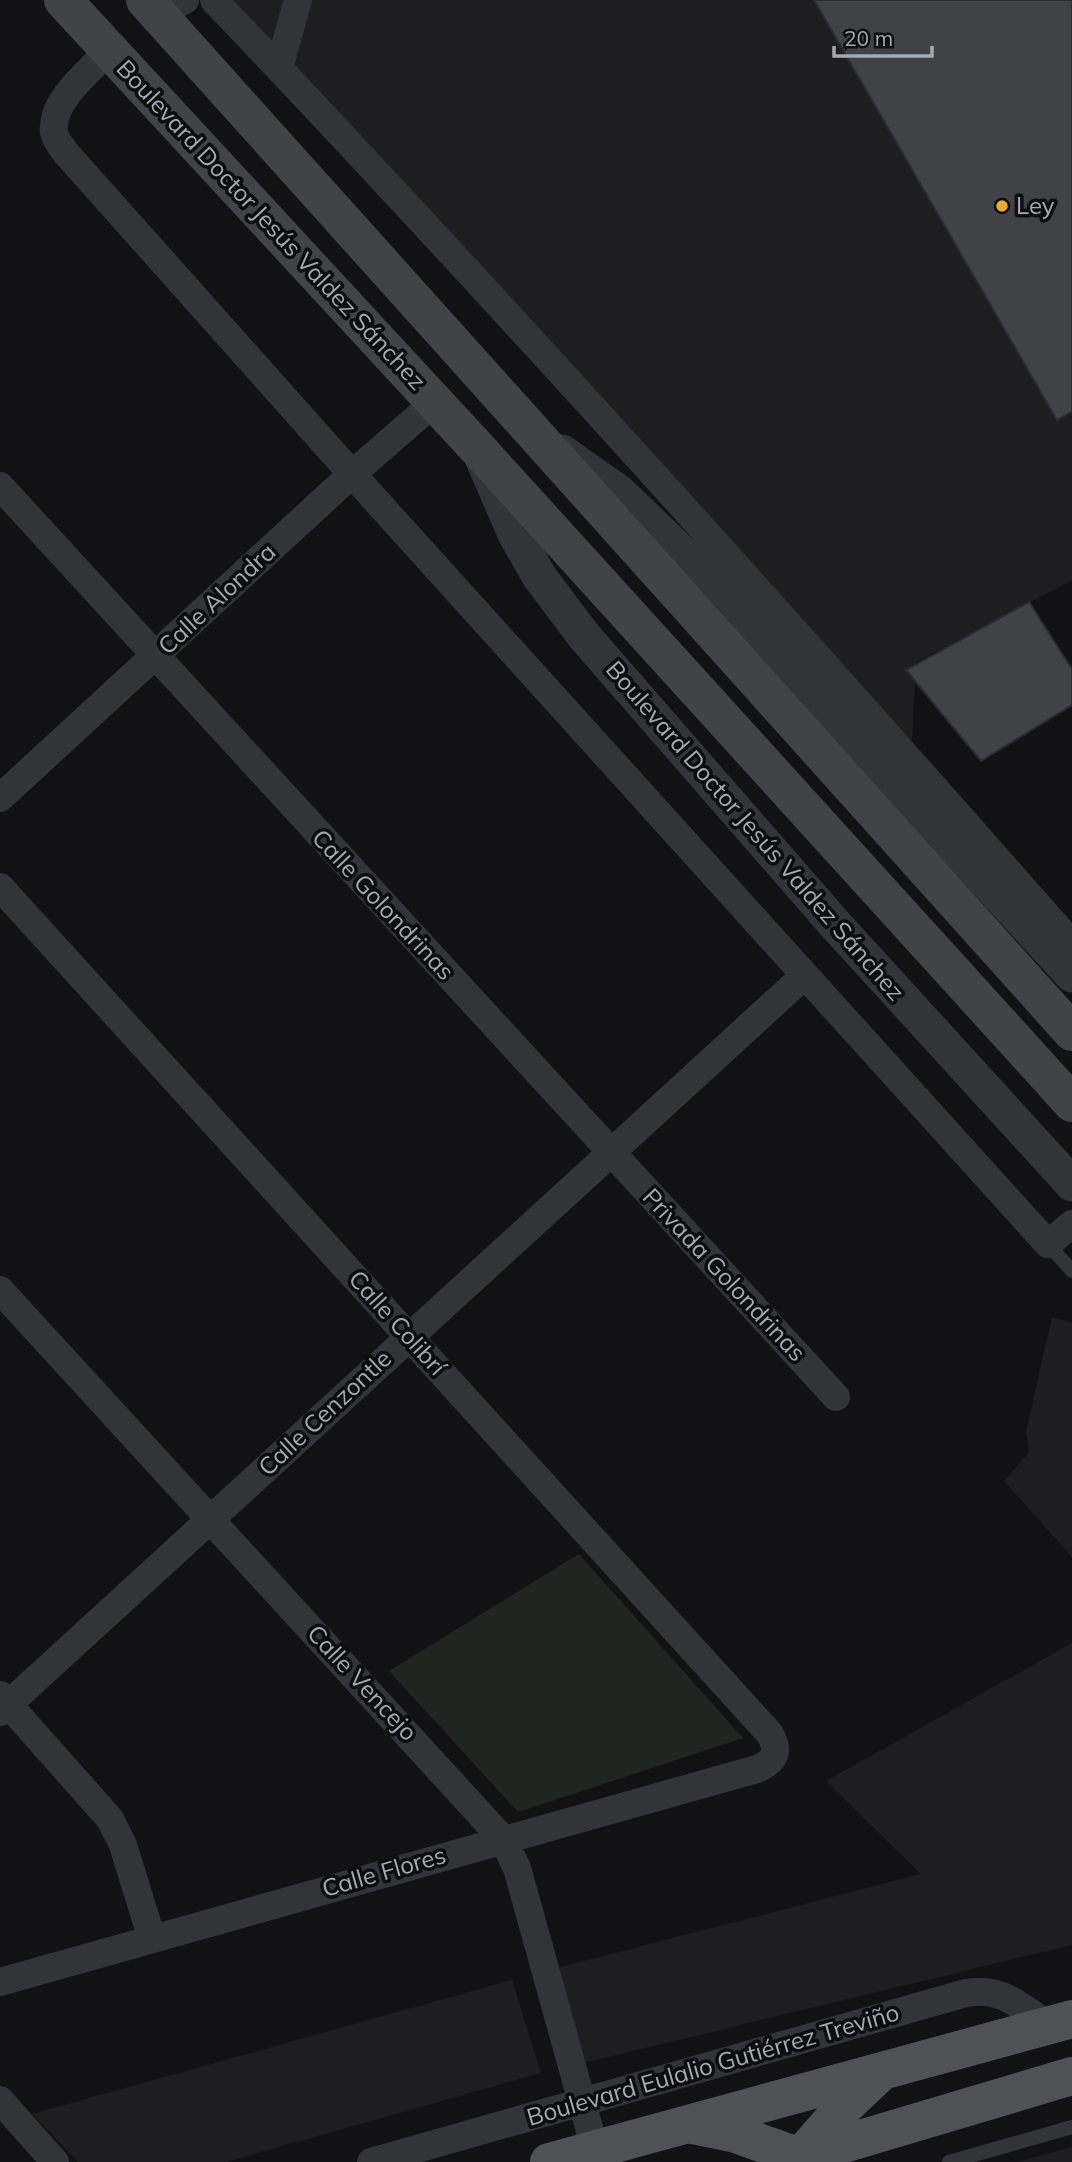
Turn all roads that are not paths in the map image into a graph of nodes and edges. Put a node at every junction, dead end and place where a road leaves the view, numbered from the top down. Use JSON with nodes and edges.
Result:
{"nodes":[{"id":1,"x":63,"y":0,"type":"edge"},
{"id":2,"x":214,"y":0,"type":"edge"},
{"id":3,"x":298,"y":0,"type":"edge"},
{"id":4,"x":162,"y":5,"type":"edge"},
{"id":5,"x":109,"y":50,"type":"junction"},
{"id":6,"x":279,"y":68,"type":"junction"},
{"id":7,"x":435,"y":402,"type":"junction"},
{"id":8,"x":541,"y":439,"type":"junction"},
{"id":9,"x":479,"y":450,"type":"junction"},
{"id":10,"x":352,"y":474,"type":"junction"},
{"id":11,"x":0,"y":486,"type":"edge"},
{"id":12,"x":155,"y":656,"type":"junction"},
{"id":13,"x":0,"y":798,"type":"edge"},
{"id":14,"x":0,"y":887,"type":"edge"},
{"id":15,"x":1063,"y":918,"type":"edge"},
{"id":16,"x":1072,"y":944,"type":"edge"},
{"id":17,"x":806,"y":975,"type":"junction"},
{"id":18,"x":1072,"y":975,"type":"edge"},
{"id":19,"x":1072,"y":1032,"type":"edge"},
{"id":20,"x":1072,"y":1103,"type":"edge"},
{"id":21,"x":611,"y":1153,"type":"junction"},
{"id":22,"x":1072,"y":1184,"type":"edge"},
{"id":23,"x":1072,"y":1224,"type":"edge"},
{"id":24,"x":1048,"y":1244,"type":"junction"},
{"id":25,"x":1072,"y":1271,"type":"edge"},
{"id":26,"x":0,"y":1290,"type":"edge"},
{"id":27,"x":409,"y":1336,"type":"junction"},
{"id":28,"x":836,"y":1397,"type":"dead end"},
{"id":29,"x":210,"y":1518,"type":"junction"},
{"id":30,"x":3,"y":1704,"type":"edge"},
{"id":31,"x":768,"y":1764,"type":"joint"},
{"id":32,"x":502,"y":1838,"type":"junction"},
{"id":33,"x":152,"y":1938,"type":"junction"},
{"id":34,"x":0,"y":1982,"type":"edge"},
{"id":35,"x":1060,"y":2022,"type":"edge"},
{"id":36,"x":883,"y":2070,"type":"junction"},
{"id":37,"x":1072,"y":2076,"type":"edge"},
{"id":38,"x":0,"y":2100,"type":"edge"},
{"id":39,"x":582,"y":2102,"type":"junction"},
{"id":40,"x":687,"y":2124,"type":"junction"},
{"id":41,"x":1072,"y":2127,"type":"edge"},
{"id":42,"x":595,"y":2149,"type":"junction"},
{"id":43,"x":797,"y":2161,"type":"edge"},
{"id":44,"x":55,"y":2162,"type":"edge"},
{"id":45,"x":371,"y":2162,"type":"edge"},
{"id":46,"x":549,"y":2162,"type":"edge"},
{"id":47,"x":949,"y":2162,"type":"edge"}],
"edges":[{"from":1,"to":5,"type":"main road","name":"Boulevard Doctor Jesús Valdez Sánchez"},
{"from":2,"to":6,"type":"street"},
{"from":3,"to":6,"type":"street"},
{"from":4,"to":8,"type":"main road"},
{"from":5,"to":7,"type":"main road","name":"Boulevard Doctor Jesús Valdez Sánchez"},
{"from":5,"to":10,"type":"street"},
{"from":6,"to":15,"type":"street"},
{"from":7,"to":9,"type":"main road","name":"Boulevard Doctor Jesús Valdez Sánchez"},
{"from":7,"to":10,"type":"street","name":"Calle Alondra"},
{"from":8,"to":18,"type":"street"},
{"from":8,"to":19,"type":"main road"},
{"from":9,"to":20,"type":"main road","name":"Boulevard Doctor Jesús Valdez Sánchez"},
{"from":9,"to":22,"type":"street","name":"Boulevard Doctor Jesús Valdez Sánchez"},
{"from":10,"to":12,"type":"street","name":"Calle Alondra"},
{"from":10,"to":17,"type":"street"},
{"from":11,"to":12,"type":"street"},
{"from":12,"to":13,"type":"street","name":"Calle Alondra"},
{"from":12,"to":21,"type":"street","name":"Calle Golondrinas"},
{"from":14,"to":27,"type":"street","name":"Calle Colibrí"},
{"from":15,"to":16,"type":"street"},
{"from":17,"to":21,"type":"street","name":"Calle Cenzontle"},
{"from":17,"to":24,"type":"street"},
{"from":21,"to":27,"type":"street","name":"Calle Cenzontle"},
{"from":21,"to":28,"type":"street","name":"Privada Golondrinas"},
{"from":23,"to":24,"type":"street"},
{"from":24,"to":25,"type":"lane"},
{"from":26,"to":29,"type":"street","name":"Calle Vencejo"},
{"from":27,"to":29,"type":"street","name":"Calle Cenzontle"},
{"from":27,"to":31,"type":"street","name":"Calle Colibrí"},
{"from":29,"to":30,"type":"street","name":"Calle Cenzontle"},
{"from":29,"to":32,"type":"street","name":"Calle Vencejo"},
{"from":30,"to":33,"type":"street"},
{"from":31,"to":32,"type":"street","name":"Calle Flores"},
{"from":32,"to":33,"type":"street","name":"Calle Flores"},
{"from":32,"to":39,"type":"street","name":"Calle Vencejo"},
{"from":33,"to":34,"type":"street","name":"Calle Flores"},
{"from":35,"to":36,"type":"main road","name":"Boulevard Eulalio Gutiérrez Treviño"},
{"from":35,"to":39,"type":"street","name":"Boulevard Eulalio Gutiérrez Treviño"},
{"from":36,"to":40,"type":"main road","name":"Boulevard Eulalio Gutiérrez Treviño"},
{"from":36,"to":43,"type":"main road"},
{"from":37,"to":43,"type":"main road"},
{"from":38,"to":44,"type":"street"},
{"from":39,"to":42,"type":"street","name":"Calle Vencejo"},
{"from":39,"to":45,"type":"street","name":"Boulevard Eulalio Gutiérrez Treviño"},
{"from":40,"to":42,"type":"main road","name":"Boulevard Eulalio Gutiérrez Treviño"},
{"from":40,"to":43,"type":"main road"},
{"from":41,"to":47,"type":"lane"},
{"from":42,"to":46,"type":"main road","name":"Boulevard Eulalio Gutiérrez Treviño"}]}
